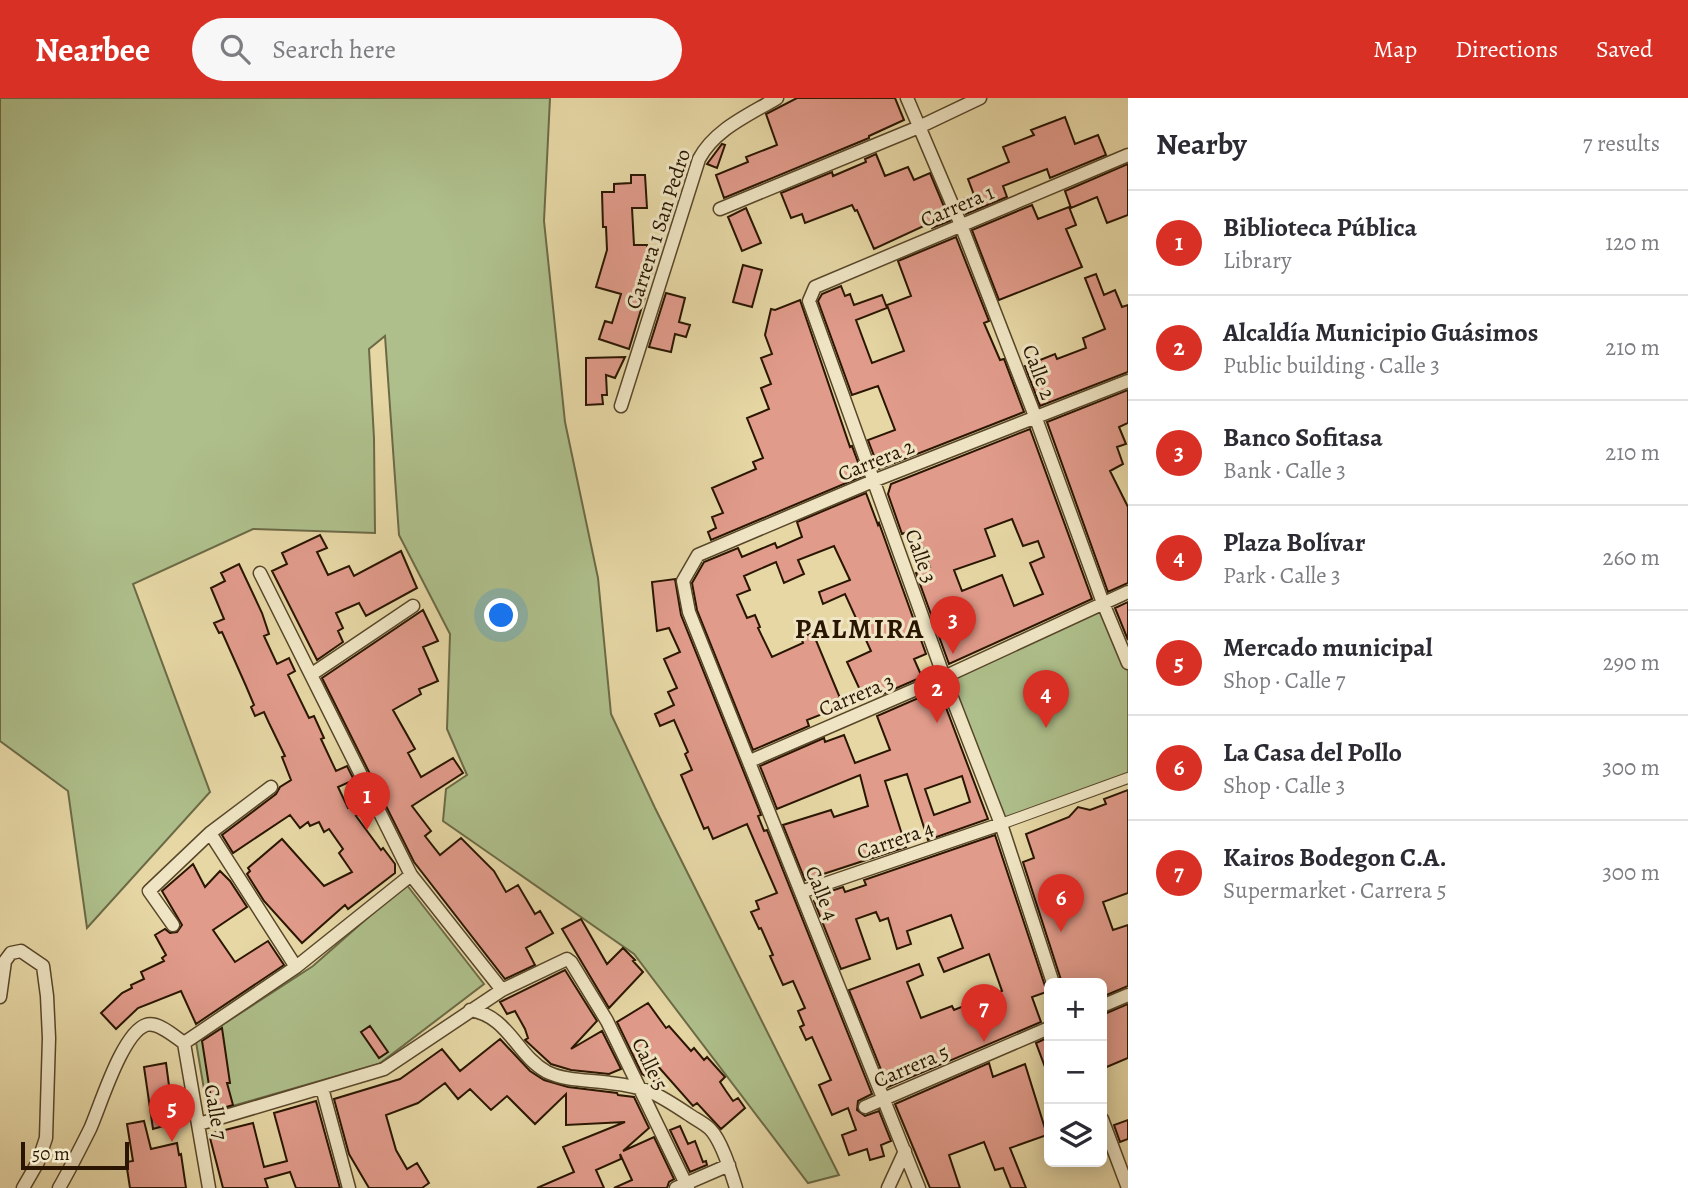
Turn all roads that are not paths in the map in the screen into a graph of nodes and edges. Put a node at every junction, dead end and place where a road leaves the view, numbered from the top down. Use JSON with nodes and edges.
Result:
{"nodes":[{"id":1,"x":777,"y":98,"type":"edge"},
{"id":2,"x":907,"y":98,"type":"edge"},
{"id":3,"x":980,"y":98,"type":"edge"},
{"id":4,"x":919,"y":127,"type":"junction"},
{"id":5,"x":1128,"y":155,"type":"edge"},
{"id":6,"x":720,"y":209,"type":"dead end"},
{"id":7,"x":961,"y":225,"type":"junction"},
{"id":8,"x":810,"y":301,"type":"joint"},
{"id":9,"x":1128,"y":381,"type":"edge"},
{"id":10,"x":621,"y":406,"type":"dead end"},
{"id":11,"x":1035,"y":416,"type":"junction"},
{"id":12,"x":873,"y":481,"type":"junction"},
{"id":13,"x":260,"y":573,"type":"dead end"},
{"id":14,"x":1128,"y":592,"type":"edge"},
{"id":15,"x":1103,"y":603,"type":"junction"},
{"id":16,"x":413,"y":606,"type":"dead end"},
{"id":17,"x":689,"y":612,"type":"joint"},
{"id":18,"x":1128,"y":663,"type":"edge"},
{"id":19,"x":312,"y":674,"type":"junction"},
{"id":20,"x":944,"y":677,"type":"junction"},
{"id":21,"x":750,"y":761,"type":"junction"},
{"id":22,"x":1128,"y":778,"type":"edge"},
{"id":23,"x":271,"y":787,"type":"dead end"},
{"id":24,"x":1001,"y":824,"type":"junction"},
{"id":25,"x":210,"y":833,"type":"junction"},
{"id":26,"x":411,"y":874,"type":"junction"},
{"id":27,"x":801,"y":892,"type":"junction"},
{"id":28,"x":173,"y":925,"type":"dead end"},
{"id":29,"x":296,"y":967,"type":"junction"},
{"id":30,"x":1051,"y":978,"type":"edge"},
{"id":31,"x":502,"y":990,"type":"junction"},
{"id":32,"x":1128,"y":995,"type":"edge"},
{"id":33,"x":0,"y":998,"type":"edge"},
{"id":34,"x":1107,"y":1004,"type":"edge"},
{"id":35,"x":470,"y":1010,"type":"junction"},
{"id":36,"x":1044,"y":1030,"type":"edge"},
{"id":37,"x":184,"y":1043,"type":"junction"},
{"id":38,"x":640,"y":1086,"type":"junction"},
{"id":39,"x":322,"y":1088,"type":"junction"},
{"id":40,"x":884,"y":1099,"type":"junction"},
{"id":41,"x":865,"y":1107,"type":"dead end"},
{"id":42,"x":199,"y":1124,"type":"junction"},
{"id":43,"x":1107,"y":1132,"type":"edge"},
{"id":44,"x":905,"y":1151,"type":"junction"},
{"id":45,"x":729,"y":1165,"type":"junction"},
{"id":46,"x":684,"y":1186,"type":"edge"},
{"id":47,"x":23,"y":1188,"type":"edge"},
{"id":48,"x":60,"y":1188,"type":"edge"},
{"id":49,"x":209,"y":1188,"type":"edge"},
{"id":50,"x":349,"y":1188,"type":"edge"},
{"id":51,"x":736,"y":1188,"type":"edge"},
{"id":52,"x":888,"y":1188,"type":"edge"},
{"id":53,"x":919,"y":1188,"type":"edge"},
{"id":54,"x":1128,"y":1188,"type":"edge"}],
"edges":[{"from":1,"to":10,"type":"street","name":"Carrera 1 San Pedro"},
{"from":2,"to":4,"type":"street","name":"Calle 2"},
{"from":3,"to":4,"type":"street"},
{"from":4,"to":6,"type":"street"},
{"from":4,"to":7,"type":"street","name":"Calle 2"},
{"from":5,"to":7,"type":"street","name":"Carrera 1"},
{"from":7,"to":8,"type":"street","name":"Carrera 1"},
{"from":7,"to":11,"type":"street","name":"Calle 2"},
{"from":8,"to":12,"type":"street","name":"Calle 3"},
{"from":9,"to":11,"type":"street","name":"Carrera 2"},
{"from":11,"to":12,"type":"street","name":"Carrera 2"},
{"from":11,"to":15,"type":"street","name":"Calle 2"},
{"from":12,"to":17,"type":"street","name":"Carrera 2"},
{"from":12,"to":20,"type":"street","name":"Calle 3"},
{"from":13,"to":19,"type":"street"},
{"from":14,"to":15,"type":"street","name":"Carrera 3"},
{"from":15,"to":18,"type":"street","name":"Calle 2"},
{"from":15,"to":20,"type":"street","name":"Carrera 3"},
{"from":16,"to":19,"type":"street"},
{"from":17,"to":21,"type":"street","name":"Calle 4"},
{"from":19,"to":26,"type":"street"},
{"from":20,"to":21,"type":"street","name":"Carrera 3"},
{"from":20,"to":24,"type":"street","name":"Calle 3"},
{"from":21,"to":27,"type":"street","name":"Calle 4"},
{"from":22,"to":24,"type":"street"},
{"from":23,"to":25,"type":"street"},
{"from":24,"to":27,"type":"street","name":"Carrera 4"},
{"from":24,"to":30,"type":"street","name":"Calle 3"},
{"from":25,"to":28,"type":"street"},
{"from":25,"to":29,"type":"street"},
{"from":26,"to":29,"type":"street"},
{"from":26,"to":31,"type":"street"},
{"from":27,"to":40,"type":"street","name":"Calle 4"},
{"from":29,"to":37,"type":"street"},
{"from":31,"to":35,"type":"street"},
{"from":31,"to":38,"type":"street","name":"Calle 5"},
{"from":32,"to":34,"type":"street"},
{"from":33,"to":47,"type":"street"},
{"from":35,"to":38,"type":"street"},
{"from":35,"to":39,"type":"street"},
{"from":36,"to":40,"type":"street","name":"Carrera 5"},
{"from":37,"to":42,"type":"street","name":"Calle 7"},
{"from":37,"to":48,"type":"street"},
{"from":38,"to":45,"type":"street"},
{"from":38,"to":46,"type":"street","name":"Calle 5"},
{"from":39,"to":42,"type":"street"},
{"from":39,"to":50,"type":"street"},
{"from":40,"to":41,"type":"street","name":"Carrera 5"},
{"from":40,"to":44,"type":"street","name":"Calle 4"},
{"from":42,"to":49,"type":"street","name":"Calle 7"},
{"from":43,"to":54,"type":"street"},
{"from":44,"to":52,"type":"street"},
{"from":44,"to":53,"type":"street","name":"Calle 4"},
{"from":45,"to":46,"type":"street"},
{"from":45,"to":51,"type":"street"}]}
